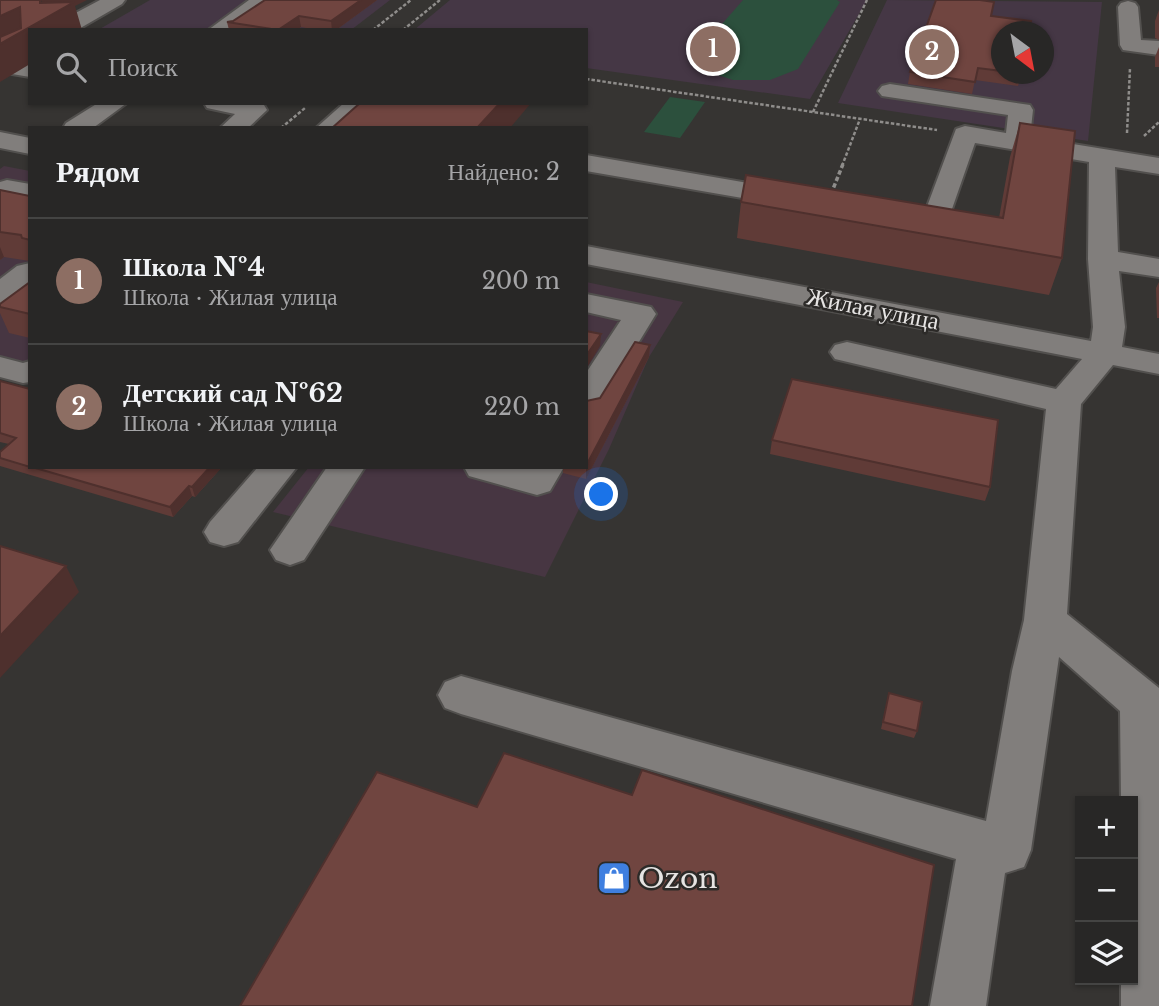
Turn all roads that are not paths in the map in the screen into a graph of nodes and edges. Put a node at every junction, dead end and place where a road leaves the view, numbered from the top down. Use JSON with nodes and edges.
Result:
{"nodes":[{"id":1,"x":115,"y":0,"type":"edge"},
{"id":2,"x":263,"y":0,"type":"edge"},
{"id":3,"x":1106,"y":0,"type":"edge"},
{"id":4,"x":65,"y":28,"type":"edge"},
{"id":5,"x":222,"y":28,"type":"edge"},
{"id":6,"x":28,"y":48,"type":"edge"},
{"id":7,"x":1159,"y":48,"type":"edge"},
{"id":8,"x":0,"y":64,"type":"edge"},
{"id":9,"x":28,"y":70,"type":"edge"},
{"id":10,"x":890,"y":91,"type":"dead end"},
{"id":11,"x":112,"y":105,"type":"edge"},
{"id":12,"x":227,"y":105,"type":"edge"},
{"id":13,"x":357,"y":105,"type":"edge"},
{"id":14,"x":78,"y":126,"type":"edge"},
{"id":15,"x":235,"y":126,"type":"edge"},
{"id":16,"x":330,"y":126,"type":"edge"},
{"id":17,"x":0,"y":140,"type":"edge"},
{"id":18,"x":1017,"y":143,"type":"junction"},
{"id":19,"x":28,"y":146,"type":"edge"},
{"id":20,"x":1114,"y":160,"type":"junction"},
{"id":21,"x":588,"y":163,"type":"edge"},
{"id":22,"x":1159,"y":166,"type":"edge"},
{"id":23,"x":28,"y":192,"type":"edge"},
{"id":24,"x":0,"y":193,"type":"edge"},
{"id":25,"x":827,"y":204,"type":"edge"},
{"id":26,"x":867,"y":211,"type":"edge"},
{"id":27,"x":588,"y":255,"type":"edge"},
{"id":28,"x":1103,"y":259,"type":"junction"},
{"id":29,"x":1159,"y":268,"type":"edge"},
{"id":30,"x":28,"y":272,"type":"edge"},
{"id":31,"x":0,"y":294,"type":"edge"},
{"id":32,"x":588,"y":303,"type":"edge"},
{"id":33,"x":847,"y":352,"type":"dead end"},
{"id":34,"x":1105,"y":354,"type":"junction"},
{"id":35,"x":1159,"y":364,"type":"edge"},
{"id":36,"x":0,"y":367,"type":"edge"},
{"id":37,"x":28,"y":371,"type":"edge"},
{"id":38,"x":588,"y":398,"type":"edge"},
{"id":39,"x":1064,"y":402,"type":"junction"},
{"id":40,"x":274,"y":469,"type":"edge"},
{"id":41,"x":346,"y":469,"type":"edge"},
{"id":42,"x":489,"y":469,"type":"edge"},
{"id":43,"x":545,"y":469,"type":"edge"},
{"id":44,"x":224,"y":531,"type":"dead end"},
{"id":45,"x":290,"y":550,"type":"dead end"},
{"id":46,"x":1045,"y":620,"type":"junction"},
{"id":47,"x":461,"y":695,"type":"dead end"},
{"id":48,"x":1151,"y":705,"type":"edge"},
{"id":49,"x":984,"y":844,"type":"junction"},
{"id":50,"x":1154,"y":926,"type":"edge"},
{"id":51,"x":958,"y":1006,"type":"edge"},
{"id":52,"x":1149,"y":1006,"type":"edge"}],
"edges":[{"from":1,"to":4,"type":"street"},
{"from":2,"to":5,"type":"street"},
{"from":3,"to":7,"type":"street"},
{"from":6,"to":8,"type":"street"},
{"from":8,"to":9,"type":"street"},
{"from":10,"to":18,"type":"street"},
{"from":11,"to":14,"type":"street"},
{"from":12,"to":15,"type":"street"},
{"from":13,"to":16,"type":"street"},
{"from":17,"to":19,"type":"street"},
{"from":18,"to":20,"type":"street"},
{"from":18,"to":26,"type":"street"},
{"from":20,"to":22,"type":"street"},
{"from":20,"to":28,"type":"street"},
{"from":21,"to":25,"type":"street"},
{"from":23,"to":24,"type":"street"},
{"from":27,"to":34,"type":"street","name":"Жилая улица"},
{"from":28,"to":29,"type":"street"},
{"from":28,"to":34,"type":"street"},
{"from":30,"to":31,"type":"street"},
{"from":32,"to":38,"type":"street"},
{"from":33,"to":39,"type":"street"},
{"from":34,"to":35,"type":"street","name":"Жилая улица"},
{"from":34,"to":39,"type":"street"},
{"from":36,"to":37,"type":"street"},
{"from":39,"to":46,"type":"street"},
{"from":40,"to":44,"type":"street"},
{"from":41,"to":45,"type":"street"},
{"from":42,"to":43,"type":"street"},
{"from":46,"to":48,"type":"street"},
{"from":46,"to":49,"type":"street"},
{"from":47,"to":49,"type":"street"},
{"from":48,"to":50,"type":"street"},
{"from":49,"to":51,"type":"street"},
{"from":50,"to":52,"type":"street"}]}
